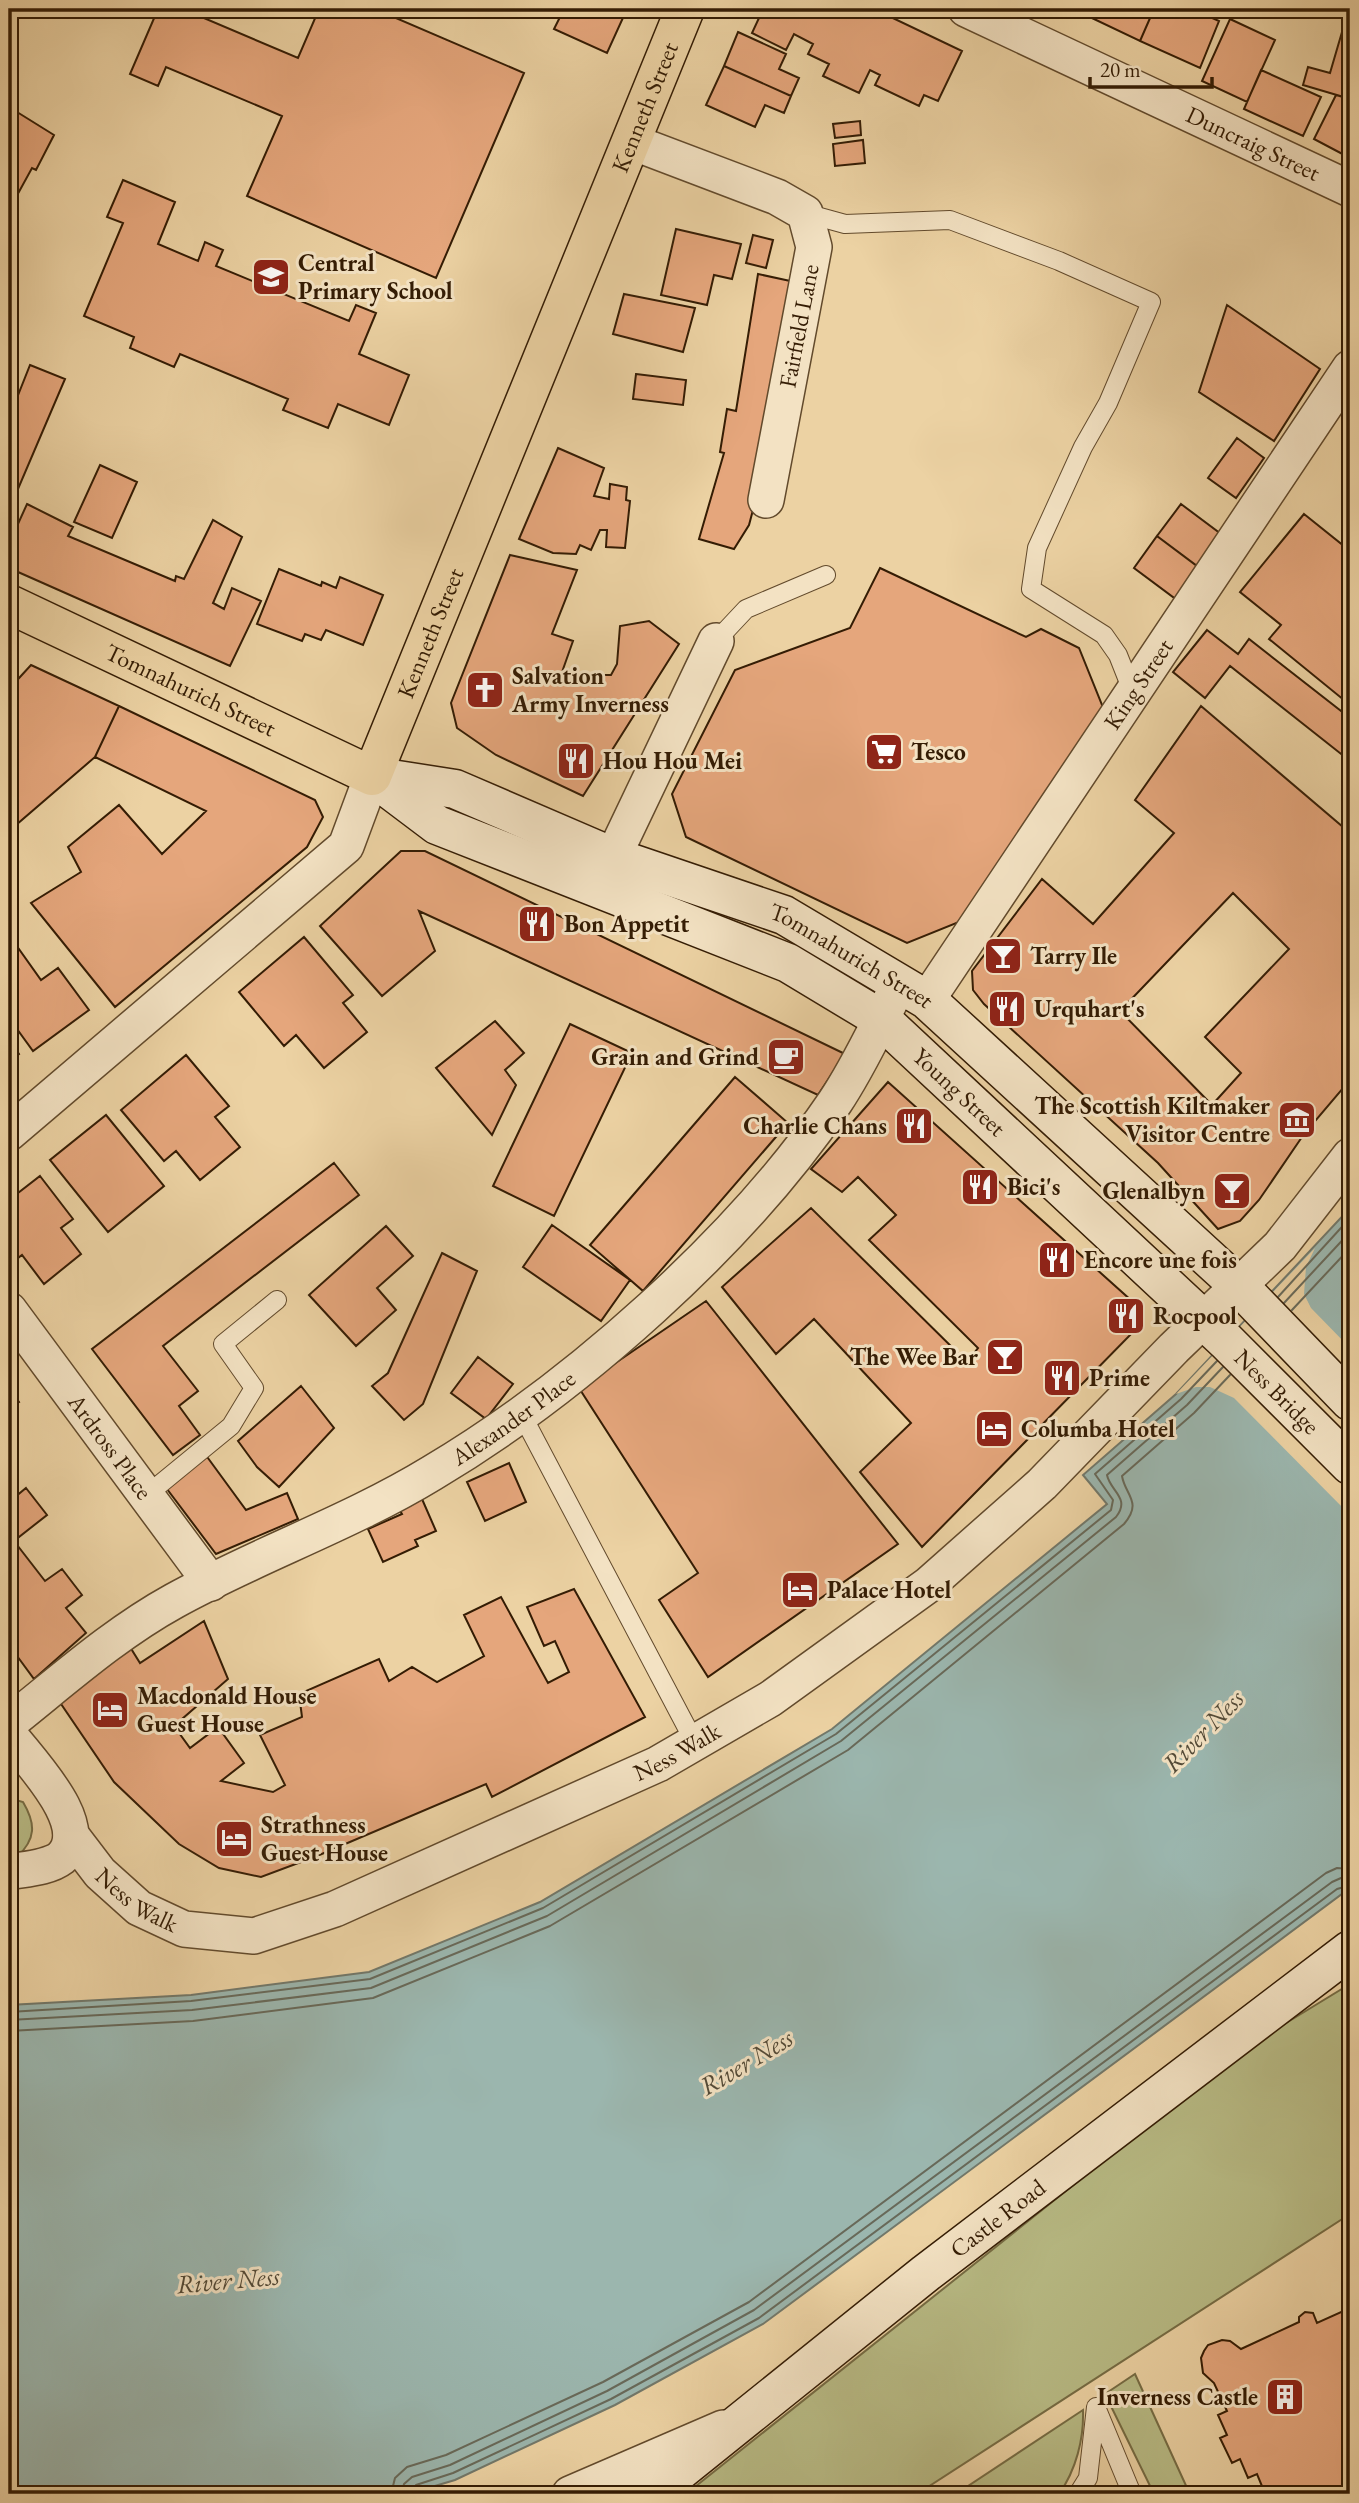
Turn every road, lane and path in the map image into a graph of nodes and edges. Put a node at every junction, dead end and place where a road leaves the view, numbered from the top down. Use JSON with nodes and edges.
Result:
{"nodes":[{"id":1,"x":685,"y":9,"type":"edge"},
{"id":2,"x":966,"y":9,"type":"edge"},
{"id":3,"x":632,"y":142,"type":"junction"},
{"id":4,"x":1350,"y":189,"type":"edge"},
{"id":5,"x":805,"y":213,"type":"junction"},
{"id":6,"x":1350,"y":368,"type":"edge"},
{"id":7,"x":766,"y":500,"type":"dead end"},
{"id":8,"x":826,"y":575,"type":"dead end"},
{"id":9,"x":9,"y":604,"type":"edge"},
{"id":10,"x":716,"y":641,"type":"joint"},
{"id":11,"x":1133,"y":692,"type":"junction"},
{"id":12,"x":372,"y":776,"type":"junction"},
{"id":13,"x":613,"y":856,"type":"junction"},
{"id":14,"x":914,"y":990,"type":"junction"},
{"id":15,"x":891,"y":1027,"type":"junction"},
{"id":16,"x":9,"y":1133,"type":"edge"},
{"id":17,"x":1350,"y":1156,"type":"edge"},
{"id":18,"x":1249,"y":1296,"type":"junction"},
{"id":19,"x":277,"y":1300,"type":"dead end"},
{"id":20,"x":9,"y":1310,"type":"edge"},
{"id":21,"x":1215,"y":1331,"type":"junction"},
{"id":22,"x":1350,"y":1401,"type":"edge"},
{"id":23,"x":521,"y":1413,"type":"junction"},
{"id":24,"x":1350,"y":1465,"type":"edge"},
{"id":25,"x":148,"y":1494,"type":"junction"},
{"id":26,"x":211,"y":1583,"type":"junction"},
{"id":27,"x":9,"y":1723,"type":"edge"},
{"id":28,"x":9,"y":1734,"type":"edge"},
{"id":29,"x":695,"y":1743,"type":"junction"},
{"id":30,"x":71,"y":1835,"type":"junction"},
{"id":31,"x":9,"y":1872,"type":"edge"},
{"id":32,"x":1350,"y":1950,"type":"edge"},
{"id":33,"x":749,"y":2416,"type":"junction"},
{"id":34,"x":570,"y":2494,"type":"edge"},
{"id":35,"x":651,"y":2494,"type":"edge"},
{"id":36,"x":1078,"y":2494,"type":"edge"},
{"id":37,"x":1132,"y":2494,"type":"edge"}],
"edges":[{"from":1,"to":3,"type":"highway","name":"Kenneth Street"},
{"from":2,"to":4,"type":"street","name":"Duncraig Street"},
{"from":3,"to":5,"type":"street"},
{"from":3,"to":12,"type":"highway","name":"Kenneth Street"},
{"from":5,"to":7,"type":"street","name":"Fairfield Lane"},
{"from":5,"to":11,"type":"lane"},
{"from":6,"to":11,"type":"street","name":"King Street"},
{"from":8,"to":10,"type":"lane"},
{"from":9,"to":12,"type":"highway","name":"Tomnahurich Street"},
{"from":10,"to":13,"type":"street"},
{"from":11,"to":14,"type":"street","name":"King Street"},
{"from":12,"to":13,"type":"main road","name":"Tomnahurich Street"},
{"from":12,"to":15,"type":"main road","name":"Tomnahurich Street"},
{"from":12,"to":16,"type":"street","name":"Kenneth Street"},
{"from":13,"to":14,"type":"main road","name":"Tomnahurich Street"},
{"from":14,"to":15,"type":"main road","name":"Tomnahurich Street"},
{"from":14,"to":18,"type":"main road","name":"Young Street"},
{"from":15,"to":21,"type":"main road","name":"Young Street"},
{"from":15,"to":23,"type":"street","name":"Alexander Place"},
{"from":17,"to":18,"type":"street","name":"Ness Walk"},
{"from":18,"to":21,"type":"street","name":"Ness Walk"},
{"from":18,"to":22,"type":"main road","name":"Ness Bridge"},
{"from":19,"to":25,"type":"lane"},
{"from":20,"to":25,"type":"street","name":"Ardross Place"},
{"from":21,"to":24,"type":"main road","name":"Ness Bridge"},
{"from":21,"to":29,"type":"street","name":"Ness Walk"},
{"from":23,"to":26,"type":"street","name":"Alexander Place"},
{"from":23,"to":29,"type":"lane"},
{"from":25,"to":26,"type":"street","name":"Ardross Place"},
{"from":26,"to":27,"type":"street","name":"Alexander Place"},
{"from":28,"to":30,"type":"street","name":"Ness Walk"},
{"from":29,"to":30,"type":"street","name":"Ness Walk"},
{"from":30,"to":31,"type":"street"},
{"from":32,"to":33,"type":"main road","name":"Castle Road"},
{"from":33,"to":34,"type":"street"},
{"from":33,"to":35,"type":"main road","name":"Castle Road"},
{"from":36,"to":37,"type":"lane"}]}
